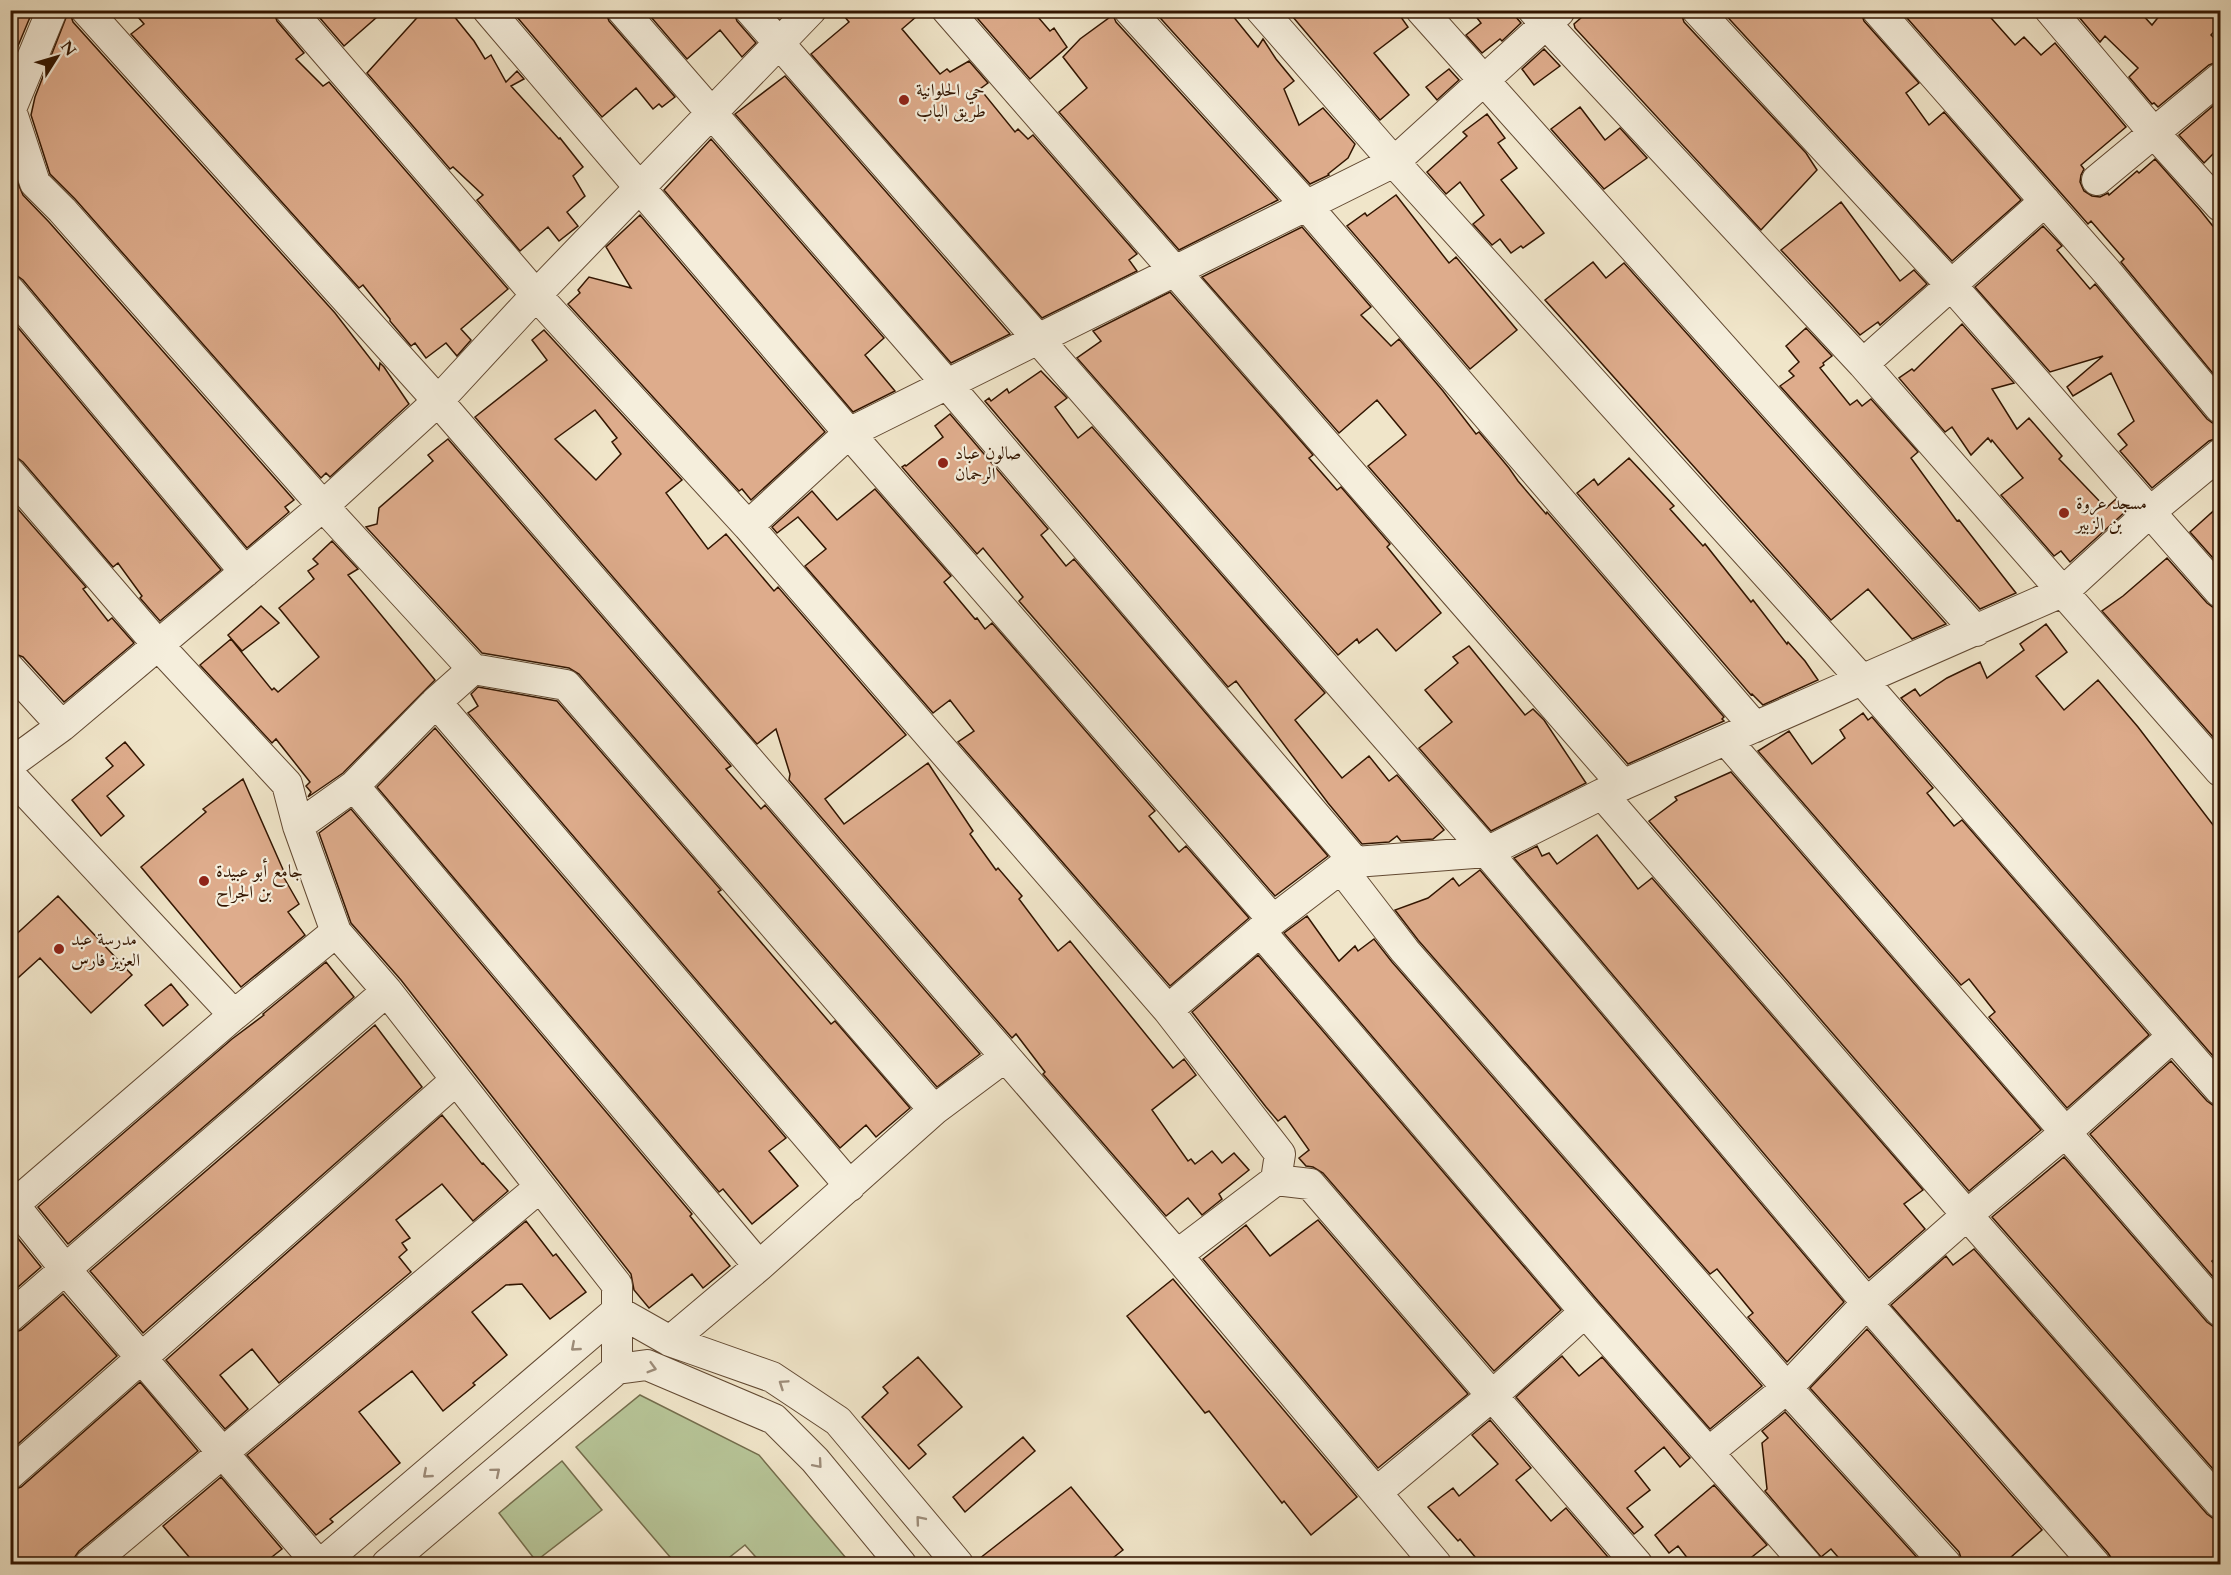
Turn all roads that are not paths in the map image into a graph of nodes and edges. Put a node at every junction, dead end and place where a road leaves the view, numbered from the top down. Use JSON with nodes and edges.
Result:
{"nodes":[{"id":1,"x":52,"y":10,"type":"edge"},
{"id":2,"x":86,"y":10,"type":"edge"},
{"id":3,"x":290,"y":10,"type":"edge"},
{"id":4,"x":488,"y":10,"type":"edge"},
{"id":5,"x":622,"y":10,"type":"edge"},
{"id":6,"x":750,"y":10,"type":"edge"},
{"id":7,"x":811,"y":10,"type":"edge"},
{"id":8,"x":947,"y":10,"type":"edge"},
{"id":9,"x":1129,"y":10,"type":"edge"},
{"id":10,"x":1261,"y":10,"type":"edge"},
{"id":11,"x":1421,"y":10,"type":"edge"},
{"id":12,"x":1696,"y":10,"type":"edge"},
{"id":13,"x":1877,"y":10,"type":"edge"},
{"id":14,"x":2050,"y":10,"type":"edge"},
{"id":15,"x":1546,"y":15,"type":"edge"},
{"id":16,"x":778,"y":42,"type":"junction"},
{"id":17,"x":2220,"y":78,"type":"edge"},
{"id":18,"x":1483,"y":80,"type":"junction"},
{"id":19,"x":11,"y":108,"type":"edge"},
{"id":20,"x":712,"y":113,"type":"junction"},
{"id":21,"x":2154,"y":133,"type":"junction"},
{"id":22,"x":1394,"y":162,"type":"junction"},
{"id":23,"x":2097,"y":180,"type":"dead end"},
{"id":24,"x":640,"y":189,"type":"junction"},
{"id":25,"x":2045,"y":201,"type":"junction"},
{"id":26,"x":1306,"y":205,"type":"junction"},
{"id":27,"x":2220,"y":206,"type":"edge"},
{"id":28,"x":1174,"y":270,"type":"junction"},
{"id":29,"x":1951,"y":285,"type":"junction"},
{"id":30,"x":10,"y":291,"type":"edge"},
{"id":31,"x":536,"y":296,"type":"junction"},
{"id":32,"x":1038,"y":339,"type":"junction"},
{"id":33,"x":1863,"y":364,"type":"junction"},
{"id":34,"x":947,"y":384,"type":"junction"},
{"id":35,"x":438,"y":402,"type":"junction"},
{"id":36,"x":2220,"y":408,"type":"edge"},
{"id":37,"x":849,"y":433,"type":"junction"},
{"id":38,"x":2220,"y":454,"type":"edge"},
{"id":39,"x":10,"y":473,"type":"edge"},
{"id":40,"x":323,"y":506,"type":"junction"},
{"id":41,"x":2150,"y":512,"type":"junction"},
{"id":42,"x":748,"y":526,"type":"junction"},
{"id":43,"x":245,"y":572,"type":"junction"},
{"id":44,"x":2064,"y":591,"type":"junction"},
{"id":45,"x":2220,"y":592,"type":"edge"},
{"id":46,"x":1976,"y":631,"type":"junction"},
{"id":47,"x":158,"y":645,"type":"junction"},
{"id":48,"x":10,"y":669,"type":"edge"},
{"id":49,"x":472,"y":669,"type":"junction"},
{"id":50,"x":1863,"y":681,"type":"junction"},
{"id":51,"x":436,"y":702,"type":"junction"},
{"id":52,"x":62,"y":726,"type":"junction"},
{"id":53,"x":1755,"y":728,"type":"junction"},
{"id":54,"x":1726,"y":740,"type":"junction"},
{"id":55,"x":10,"y":764,"type":"edge"},
{"id":56,"x":2220,"y":770,"type":"edge"},
{"id":57,"x":10,"y":775,"type":"edge"},
{"id":58,"x":354,"y":786,"type":"junction"},
{"id":59,"x":1613,"y":789,"type":"junction"},
{"id":60,"x":298,"y":826,"type":"junction"},
{"id":61,"x":1487,"y":852,"type":"junction"},
{"id":62,"x":1348,"y":865,"type":"junction"},
{"id":63,"x":1266,"y":925,"type":"junction"},
{"id":64,"x":336,"y":932,"type":"junction"},
{"id":65,"x":387,"y":991,"type":"junction"},
{"id":66,"x":1168,"y":1010,"type":"junction"},
{"id":67,"x":234,"y":1015,"type":"junction"},
{"id":68,"x":2173,"y":1036,"type":"junction"},
{"id":69,"x":1005,"y":1058,"type":"junction"},
{"id":70,"x":456,"y":1080,"type":"junction"},
{"id":71,"x":2220,"y":1090,"type":"edge"},
{"id":72,"x":934,"y":1110,"type":"junction"},
{"id":73,"x":2066,"y":1132,"type":"junction"},
{"id":74,"x":1278,"y":1167,"type":"junction"},
{"id":75,"x":850,"y":1186,"type":"junction"},
{"id":76,"x":540,"y":1187,"type":"junction"},
{"id":77,"x":12,"y":1207,"type":"edge"},
{"id":78,"x":1966,"y":1215,"type":"junction"},
{"id":79,"x":1177,"y":1256,"type":"junction"},
{"id":80,"x":759,"y":1266,"type":"junction"},
{"id":81,"x":66,"y":1270,"type":"junction"},
{"id":82,"x":1868,"y":1303,"type":"junction"},
{"id":83,"x":617,"y":1311,"type":"junction"},
{"id":84,"x":2220,"y":1311,"type":"edge"},
{"id":85,"x":1585,"y":1312,"type":"junction"},
{"id":86,"x":10,"y":1317,"type":"edge"},
{"id":87,"x":670,"y":1341,"type":"junction"},
{"id":88,"x":143,"y":1359,"type":"junction"},
{"id":89,"x":617,"y":1369,"type":"junction"},
{"id":90,"x":1787,"y":1388,"type":"junction"},
{"id":91,"x":1493,"y":1395,"type":"junction"},
{"id":92,"x":223,"y":1452,"type":"junction"},
{"id":93,"x":1709,"y":1452,"type":"junction"},
{"id":94,"x":10,"y":1474,"type":"edge"},
{"id":95,"x":1377,"y":1492,"type":"junction"},
{"id":96,"x":2220,"y":1503,"type":"edge"},
{"id":97,"x":90,"y":1564,"type":"edge"},
{"id":98,"x":319,"y":1564,"type":"edge"},
{"id":99,"x":387,"y":1564,"type":"edge"},
{"id":100,"x":901,"y":1564,"type":"edge"},
{"id":101,"x":958,"y":1564,"type":"edge"},
{"id":102,"x":1436,"y":1564,"type":"edge"},
{"id":103,"x":1637,"y":1564,"type":"edge"},
{"id":104,"x":1806,"y":1564,"type":"edge"},
{"id":105,"x":1946,"y":1564,"type":"edge"},
{"id":106,"x":2095,"y":1564,"type":"edge"}],
"edges":[{"from":1,"to":19,"type":"street"},
{"from":2,"to":35,"type":"street"},
{"from":3,"to":31,"type":"street"},
{"from":4,"to":24,"type":"street"},
{"from":5,"to":20,"type":"street"},
{"from":6,"to":16,"type":"street"},
{"from":7,"to":16,"type":"street"},
{"from":8,"to":28,"type":"street"},
{"from":9,"to":26,"type":"street"},
{"from":10,"to":22,"type":"street"},
{"from":11,"to":18,"type":"street"},
{"from":12,"to":29,"type":"street"},
{"from":13,"to":25,"type":"street"},
{"from":14,"to":21,"type":"street"},
{"from":15,"to":18,"type":"street"},
{"from":15,"to":33,"type":"street"},
{"from":16,"to":20,"type":"street"},
{"from":16,"to":32,"type":"street"},
{"from":17,"to":21,"type":"street"},
{"from":18,"to":22,"type":"street"},
{"from":18,"to":46,"type":"street"},
{"from":19,"to":40,"type":"street"},
{"from":20,"to":24,"type":"street"},
{"from":20,"to":34,"type":"street"},
{"from":21,"to":23,"type":"street"},
{"from":21,"to":27,"type":"street"},
{"from":22,"to":26,"type":"street"},
{"from":22,"to":50,"type":"street"},
{"from":24,"to":31,"type":"street"},
{"from":24,"to":37,"type":"street"},
{"from":25,"to":29,"type":"street"},
{"from":25,"to":36,"type":"street"},
{"from":26,"to":28,"type":"street"},
{"from":26,"to":53,"type":"street"},
{"from":28,"to":32,"type":"street"},
{"from":28,"to":59,"type":"street"},
{"from":29,"to":33,"type":"street"},
{"from":29,"to":41,"type":"street"},
{"from":30,"to":43,"type":"street"},
{"from":31,"to":35,"type":"street"},
{"from":31,"to":42,"type":"street"},
{"from":32,"to":34,"type":"street"},
{"from":32,"to":61,"type":"street"},
{"from":33,"to":44,"type":"street"},
{"from":34,"to":37,"type":"street"},
{"from":34,"to":62,"type":"street"},
{"from":35,"to":40,"type":"street"},
{"from":35,"to":69,"type":"street"},
{"from":37,"to":42,"type":"street"},
{"from":37,"to":63,"type":"street"},
{"from":38,"to":41,"type":"street"},
{"from":39,"to":47,"type":"street"},
{"from":40,"to":43,"type":"street"},
{"from":40,"to":49,"type":"street"},
{"from":41,"to":44,"type":"street"},
{"from":41,"to":45,"type":"street"},
{"from":42,"to":66,"type":"street"},
{"from":43,"to":47,"type":"street"},
{"from":44,"to":46,"type":"street"},
{"from":44,"to":56,"type":"street"},
{"from":46,"to":50,"type":"street"},
{"from":47,"to":52,"type":"street"},
{"from":47,"to":60,"type":"street"},
{"from":48,"to":52,"type":"street"},
{"from":49,"to":51,"type":"street"},
{"from":49,"to":72,"type":"street"},
{"from":50,"to":53,"type":"street"},
{"from":50,"to":68,"type":"street"},
{"from":51,"to":58,"type":"street"},
{"from":51,"to":75,"type":"street"},
{"from":52,"to":55,"type":"street"},
{"from":53,"to":54,"type":"street"},
{"from":54,"to":59,"type":"street"},
{"from":54,"to":73,"type":"street"},
{"from":57,"to":67,"type":"street"},
{"from":58,"to":60,"type":"street"},
{"from":58,"to":80,"type":"street"},
{"from":59,"to":61,"type":"street"},
{"from":59,"to":78,"type":"street"},
{"from":60,"to":64,"type":"street"},
{"from":61,"to":62,"type":"street"},
{"from":61,"to":82,"type":"street"},
{"from":62,"to":63,"type":"street"},
{"from":62,"to":90,"type":"street"},
{"from":63,"to":66,"type":"street"},
{"from":63,"to":85,"type":"street"},
{"from":64,"to":65,"type":"street"},
{"from":64,"to":67,"type":"street"},
{"from":65,"to":70,"type":"street"},
{"from":65,"to":81,"type":"street"},
{"from":66,"to":74,"type":"street"},
{"from":67,"to":77,"type":"street"},
{"from":68,"to":71,"type":"street"},
{"from":68,"to":73,"type":"street"},
{"from":69,"to":72,"type":"street"},
{"from":69,"to":79,"type":"street"},
{"from":70,"to":76,"type":"street"},
{"from":70,"to":88,"type":"street"},
{"from":72,"to":75,"type":"street"},
{"from":73,"to":78,"type":"street"},
{"from":73,"to":84,"type":"street"},
{"from":74,"to":79,"type":"street"},
{"from":74,"to":91,"type":"street"},
{"from":75,"to":80,"type":"street"},
{"from":76,"to":83,"type":"street"},
{"from":76,"to":92,"type":"street"},
{"from":77,"to":81,"type":"street"},
{"from":78,"to":82,"type":"street"},
{"from":78,"to":96,"type":"street"},
{"from":79,"to":95,"type":"street"},
{"from":80,"to":87,"type":"street"},
{"from":81,"to":86,"type":"street"},
{"from":81,"to":88,"type":"street"},
{"from":82,"to":90,"type":"street"},
{"from":82,"to":106,"type":"street"},
{"from":83,"to":87,"type":"street"},
{"from":83,"to":89,"type":"street"},
{"from":83,"to":98,"type":"street","one_way":true},
{"from":85,"to":91,"type":"street"},
{"from":85,"to":93,"type":"street"},
{"from":101,"to":87,"type":"street","one_way":true},
{"from":88,"to":92,"type":"street"},
{"from":88,"to":94,"type":"street"},
{"from":99,"to":89,"type":"street","one_way":true},
{"from":89,"to":100,"type":"street","one_way":true},
{"from":90,"to":93,"type":"street"},
{"from":90,"to":105,"type":"street"},
{"from":91,"to":95,"type":"street"},
{"from":91,"to":103,"type":"street"},
{"from":92,"to":97,"type":"street"},
{"from":92,"to":98,"type":"street"},
{"from":93,"to":104,"type":"street"},
{"from":95,"to":102,"type":"street"}]}
